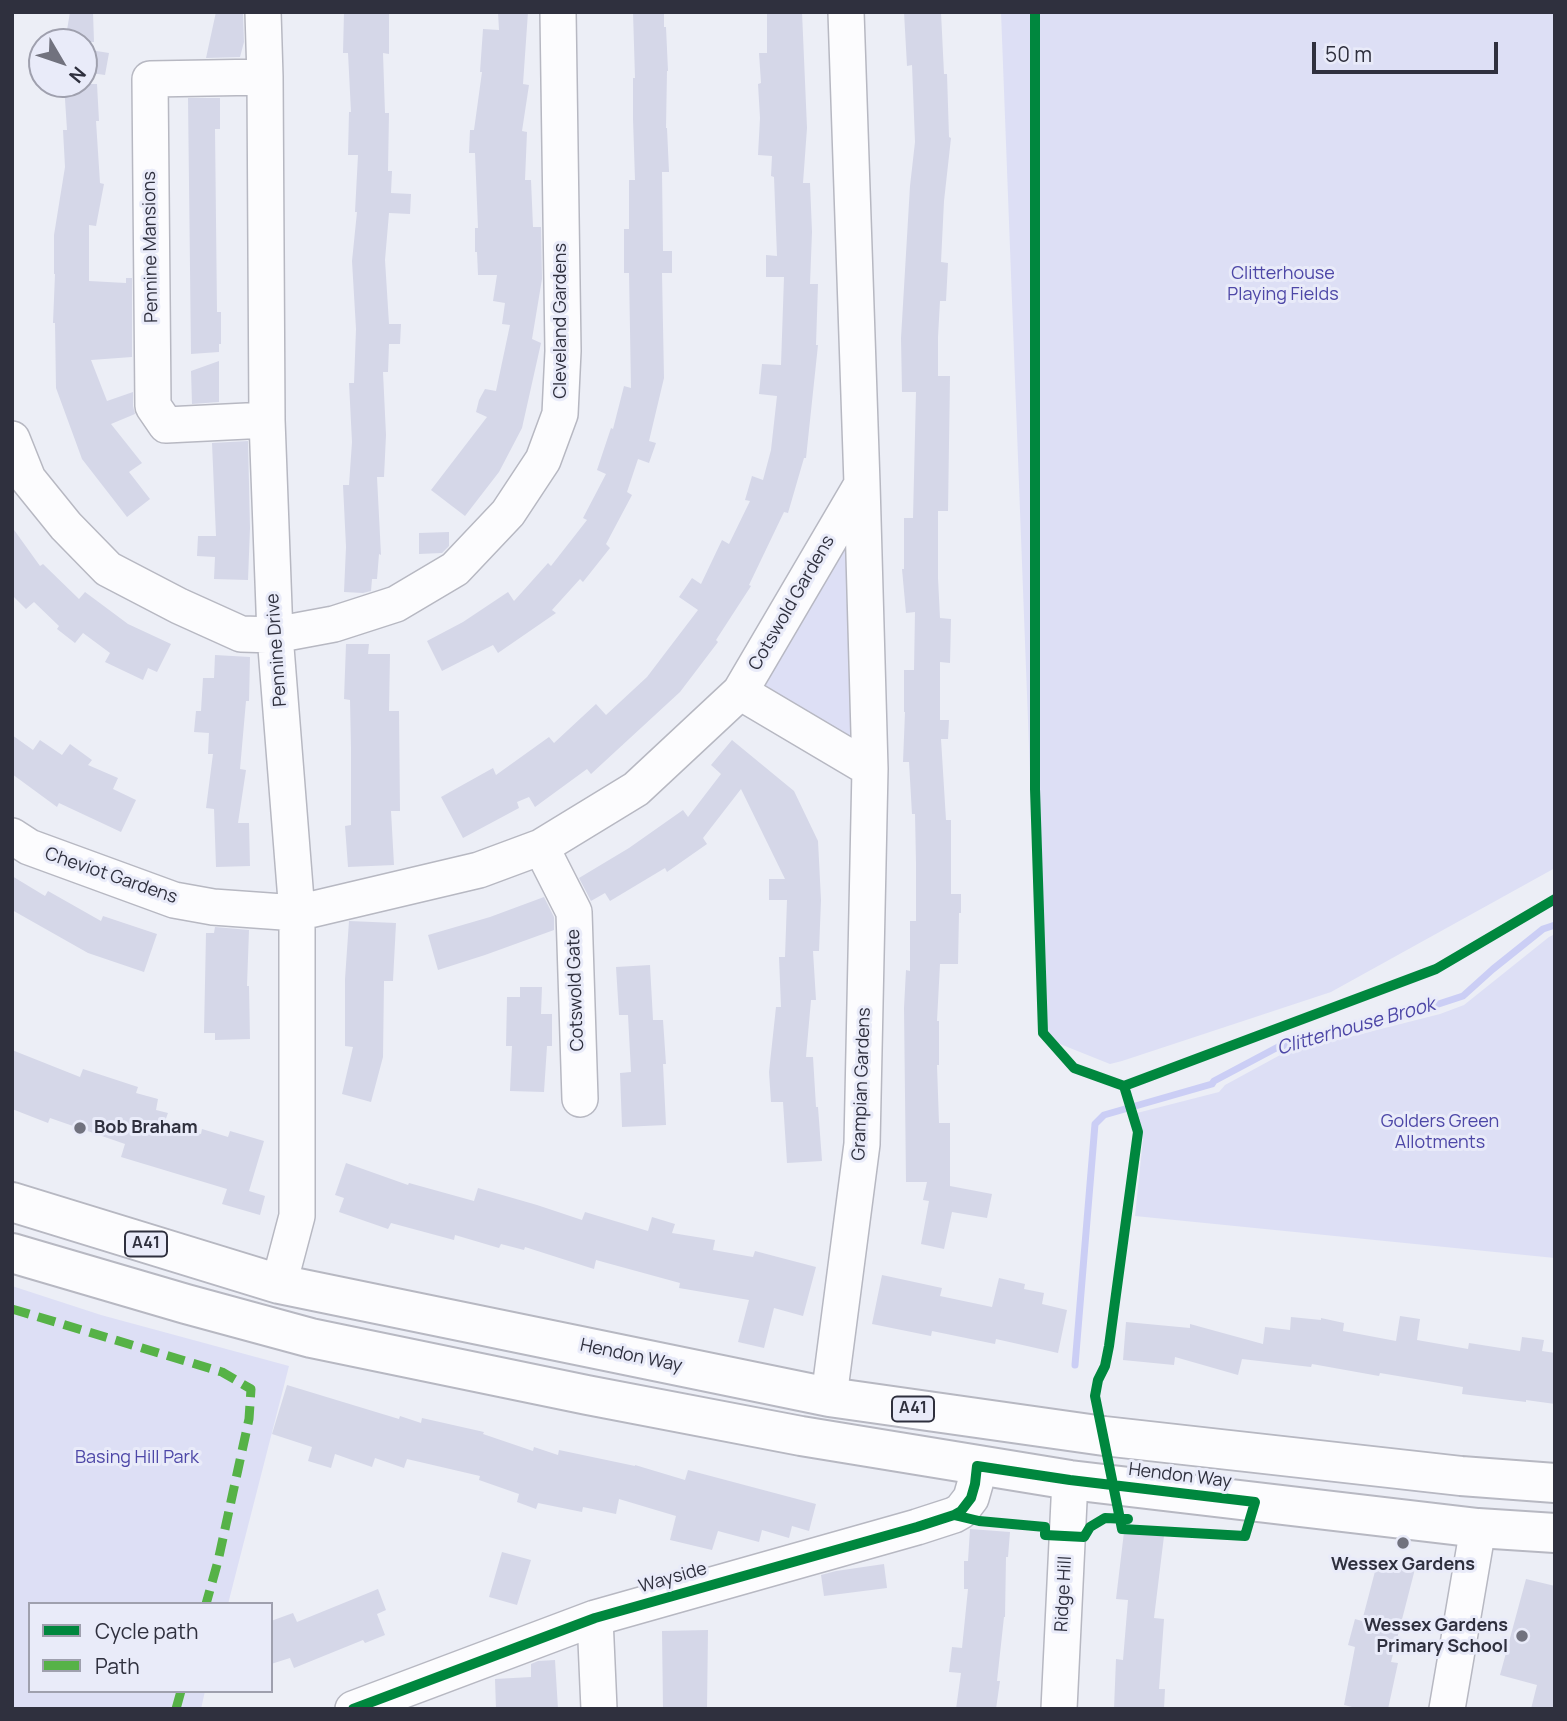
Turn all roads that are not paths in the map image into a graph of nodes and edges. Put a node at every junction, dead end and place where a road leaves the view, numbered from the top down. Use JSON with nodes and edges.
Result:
{"nodes":[{"id":1,"x":263,"y":12,"type":"edge"},
{"id":2,"x":558,"y":12,"type":"edge"},
{"id":3,"x":846,"y":12,"type":"edge"},
{"id":4,"x":265,"y":77,"type":"junction"},
{"id":5,"x":267,"y":420,"type":"junction"},
{"id":6,"x":12,"y":439,"type":"edge"},
{"id":7,"x":862,"y":484,"type":"junction"},
{"id":8,"x":275,"y":635,"type":"junction"},
{"id":9,"x":740,"y":692,"type":"junction"},
{"id":10,"x":870,"y":769,"type":"junction"},
{"id":11,"x":12,"y":836,"type":"edge"},
{"id":12,"x":541,"y":847,"type":"junction"},
{"id":13,"x":297,"y":913,"type":"junction"},
{"id":14,"x":580,"y":1099,"type":"dead end"},
{"id":15,"x":12,"y":1202,"type":"edge"},
{"id":16,"x":12,"y":1253,"type":"edge"},
{"id":17,"x":279,"y":1284,"type":"junction"},
{"id":18,"x":266,"y":1326,"type":"junction"},
{"id":19,"x":829,"y":1397,"type":"junction"},
{"id":20,"x":977,"y":1466,"type":"junction"},
{"id":21,"x":1070,"y":1480,"type":"junction"},
{"id":22,"x":1555,"y":1483,"type":"edge"},
{"id":23,"x":1478,"y":1528,"type":"junction"},
{"id":24,"x":1555,"y":1533,"type":"edge"},
{"id":25,"x":595,"y":1618,"type":"junction"},
{"id":26,"x":353,"y":1709,"type":"edge"},
{"id":27,"x":599,"y":1709,"type":"edge"},
{"id":28,"x":1059,"y":1709,"type":"edge"},
{"id":29,"x":1447,"y":1709,"type":"edge"}],
"edges":[{"from":1,"to":4,"type":"street","name":"Pennine Drive"},
{"from":2,"to":8,"type":"street","name":"Cleveland Gardens"},
{"from":3,"to":7,"type":"street"},
{"from":4,"to":5,"type":"street","name":"Pennine Drive"},
{"from":4,"to":5,"type":"street","name":"Pennine Mansions"},
{"from":5,"to":8,"type":"street","name":"Pennine Drive"},
{"from":6,"to":8,"type":"street","name":"Cleveland Gardens"},
{"from":7,"to":9,"type":"street","name":"Cotswold Gardens"},
{"from":7,"to":10,"type":"street","name":"Grampian Gardens"},
{"from":8,"to":13,"type":"street","name":"Pennine Drive"},
{"from":9,"to":10,"type":"street"},
{"from":9,"to":12,"type":"street","name":"Cotswold Gardens"},
{"from":10,"to":19,"type":"street","name":"Grampian Gardens"},
{"from":11,"to":13,"type":"street","name":"Cheviot Gardens"},
{"from":12,"to":13,"type":"street","name":"Cotswold Gardens"},
{"from":12,"to":14,"type":"street","name":"Cotswold Gate"},
{"from":13,"to":17,"type":"street","name":"Pennine Drive"},
{"from":15,"to":17,"type":"highway","name":"Hendon Way","number":"A41"},
{"from":16,"to":18,"type":"highway","name":"Hendon Way"},
{"from":17,"to":18,"type":"highway"},
{"from":17,"to":19,"type":"highway","name":"Hendon Way","number":"A41"},
{"from":18,"to":20,"type":"highway","name":"Hendon Way"},
{"from":19,"to":22,"type":"highway","name":"Hendon Way","number":"A41"},
{"from":20,"to":21,"type":"highway","name":"Hendon Way"},
{"from":20,"to":25,"type":"street","name":"Wayside"},
{"from":21,"to":23,"type":"highway","name":"Hendon Way"},
{"from":21,"to":28,"type":"street","name":"Ridge Hill"},
{"from":23,"to":24,"type":"highway","name":"Hendon Way"},
{"from":23,"to":29,"type":"street"},
{"from":25,"to":26,"type":"street","name":"Wayside"},
{"from":25,"to":27,"type":"street"}]}
